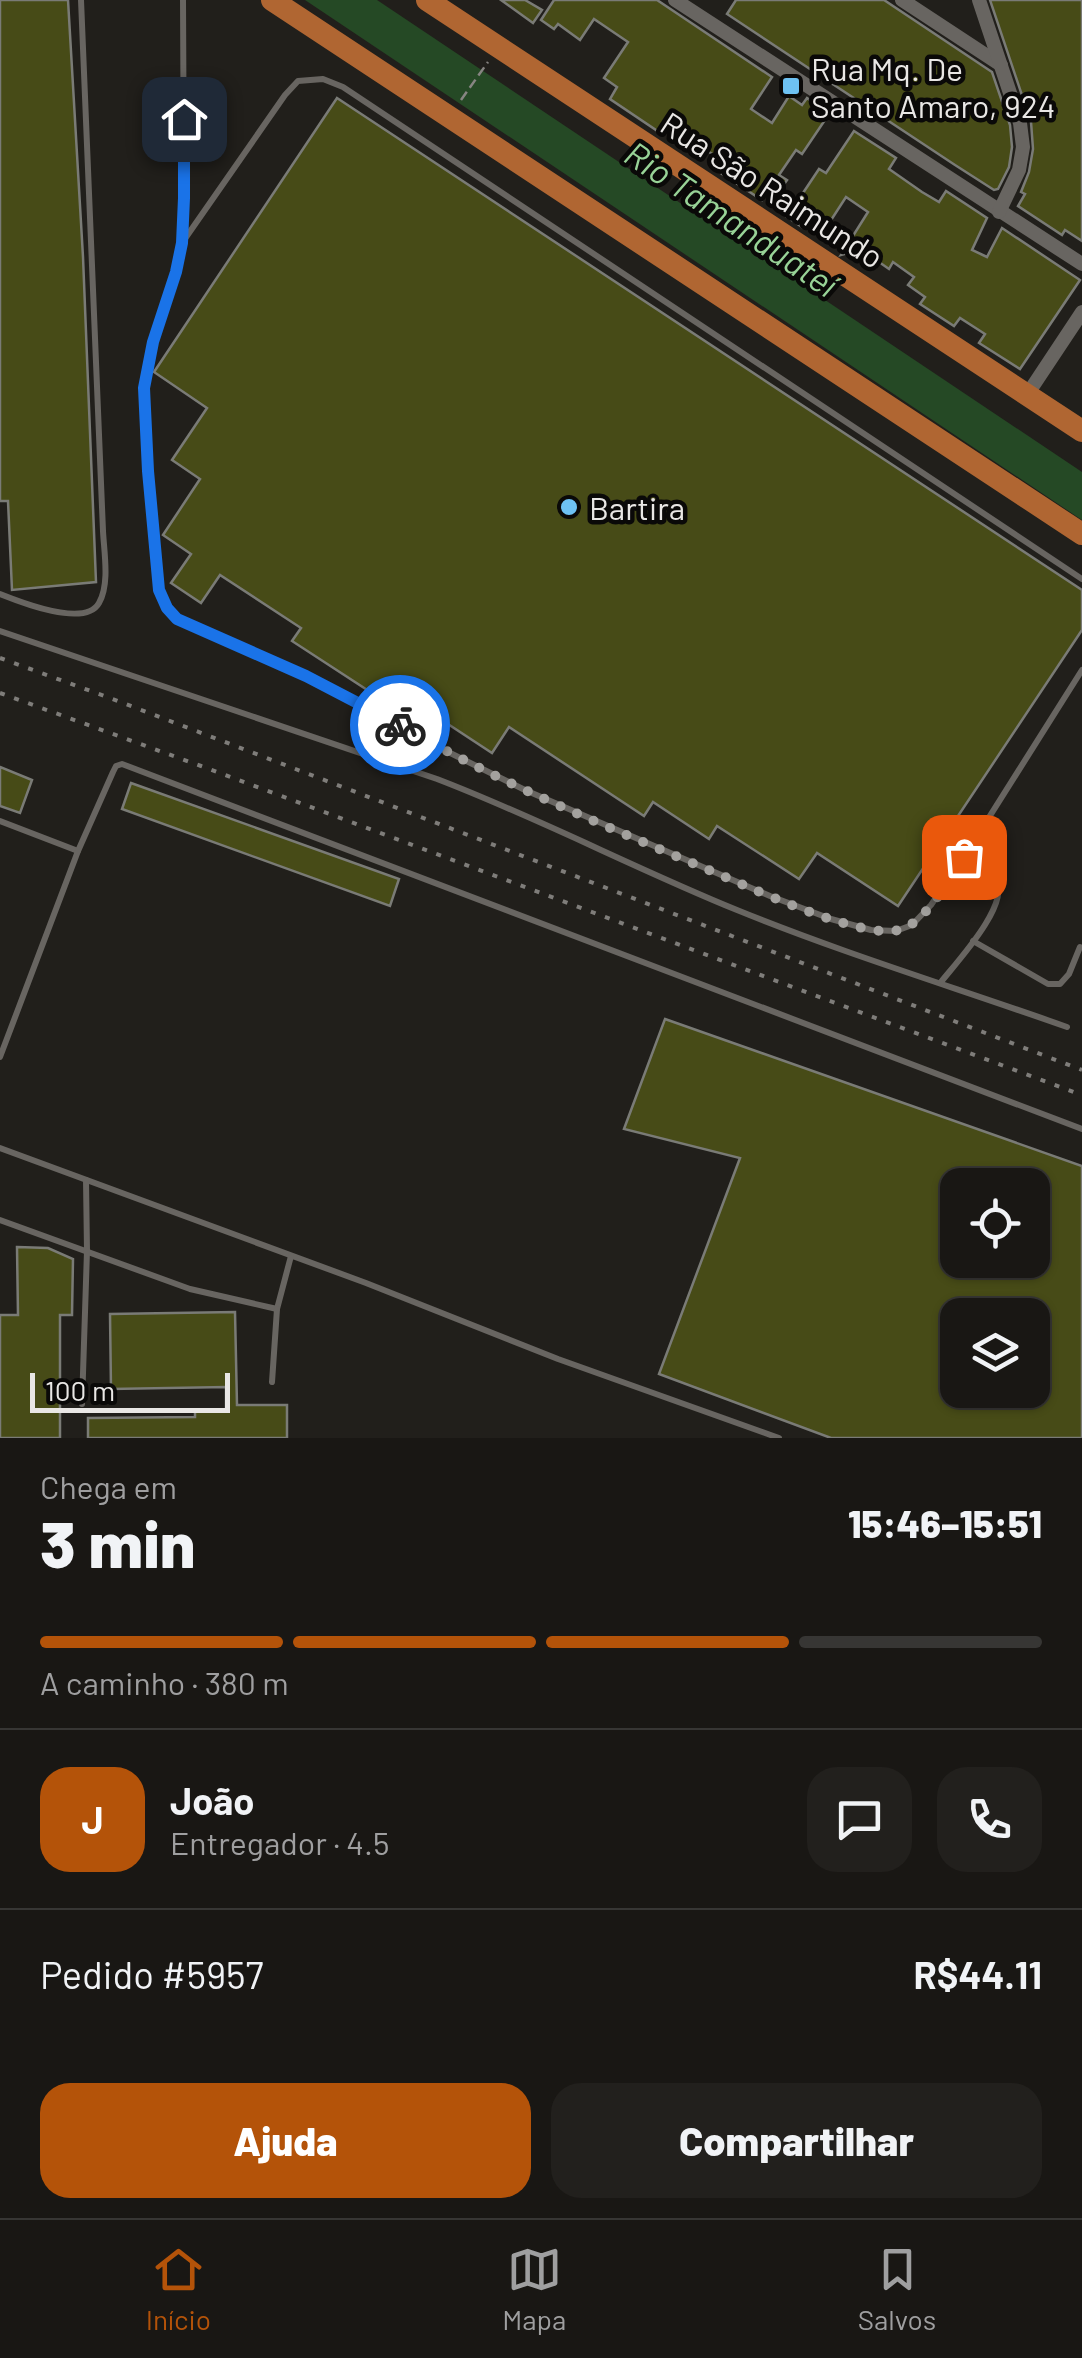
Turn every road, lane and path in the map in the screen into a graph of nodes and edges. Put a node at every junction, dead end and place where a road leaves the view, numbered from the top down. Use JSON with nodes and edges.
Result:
{"nodes":[{"id":1,"x":80,"y":0,"type":"edge"},
{"id":2,"x":183,"y":0,"type":"edge"},
{"id":3,"x":272,"y":0,"type":"edge"},
{"id":4,"x":427,"y":0,"type":"edge"},
{"id":5,"x":674,"y":0,"type":"edge"},
{"id":6,"x":902,"y":0,"type":"edge"},
{"id":7,"x":979,"y":0,"type":"edge"},
{"id":8,"x":490,"y":58,"type":"dead end"},
{"id":9,"x":1001,"y":65,"type":"junction"},
{"id":10,"x":454,"y":110,"type":"dead end"},
{"id":11,"x":999,"y":212,"type":"junction"},
{"id":12,"x":182,"y":243,"type":"junction"},
{"id":13,"x":1082,"y":264,"type":"edge"},
{"id":14,"x":1082,"y":312,"type":"edge"},
{"id":15,"x":1027,"y":395,"type":"junction"},
{"id":16,"x":1082,"y":432,"type":"edge"},
{"id":17,"x":1082,"y":534,"type":"edge"},
{"id":18,"x":1082,"y":579,"type":"edge"},
{"id":19,"x":0,"y":594,"type":"edge"},
{"id":20,"x":0,"y":630,"type":"edge"},
{"id":21,"x":1082,"y":670,"type":"edge"},
{"id":22,"x":0,"y":821,"type":"edge"},
{"id":23,"x":78,"y":850,"type":"junction"},
{"id":24,"x":964,"y":857,"type":"junction"},
{"id":25,"x":973,"y":941,"type":"junction"},
{"id":26,"x":1080,"y":947,"type":"edge"},
{"id":27,"x":941,"y":982,"type":"junction"},
{"id":28,"x":1067,"y":1026,"type":"dead end"},
{"id":29,"x":0,"y":1057,"type":"edge"},
{"id":30,"x":1082,"y":1129,"type":"edge"},
{"id":31,"x":0,"y":1148,"type":"edge"},
{"id":32,"x":86,"y":1180,"type":"junction"},
{"id":33,"x":0,"y":1220,"type":"edge"},
{"id":34,"x":87,"y":1251,"type":"junction"},
{"id":35,"x":291,"y":1256,"type":"junction"},
{"id":36,"x":277,"y":1309,"type":"junction"},
{"id":37,"x":272,"y":1382,"type":"dead end"},
{"id":38,"x":82,"y":1404,"type":"dead end"},
{"id":39,"x":779,"y":1438,"type":"edge"}],
"edges":[{"from":1,"to":19,"type":"lane"},
{"from":2,"to":12,"type":"lane"},
{"from":3,"to":17,"type":"highway"},
{"from":4,"to":15,"type":"highway","name":"Rua São Raimundo"},
{"from":5,"to":11,"type":"street"},
{"from":6,"to":9,"type":"street"},
{"from":7,"to":9,"type":"street"},
{"from":8,"to":10,"type":"path"},
{"from":9,"to":11,"type":"street"},
{"from":11,"to":13,"type":"street"},
{"from":12,"to":18,"type":"lane"},
{"from":12,"to":24,"type":"lane"},
{"from":14,"to":15,"type":"street"},
{"from":15,"to":16,"type":"highway","name":"Rua São Raimundo"},
{"from":20,"to":27,"type":"lane"},
{"from":21,"to":24,"type":"lane"},
{"from":22,"to":23,"type":"lane"},
{"from":23,"to":29,"type":"lane"},
{"from":23,"to":30,"type":"lane"},
{"from":24,"to":25,"type":"lane"},
{"from":25,"to":26,"type":"lane"},
{"from":25,"to":27,"type":"lane"},
{"from":27,"to":28,"type":"lane"},
{"from":31,"to":32,"type":"lane"},
{"from":32,"to":34,"type":"lane"},
{"from":32,"to":35,"type":"lane"},
{"from":33,"to":34,"type":"lane"},
{"from":34,"to":36,"type":"lane"},
{"from":34,"to":38,"type":"lane"},
{"from":35,"to":36,"type":"lane"},
{"from":35,"to":39,"type":"lane"},
{"from":36,"to":37,"type":"lane"}]}
